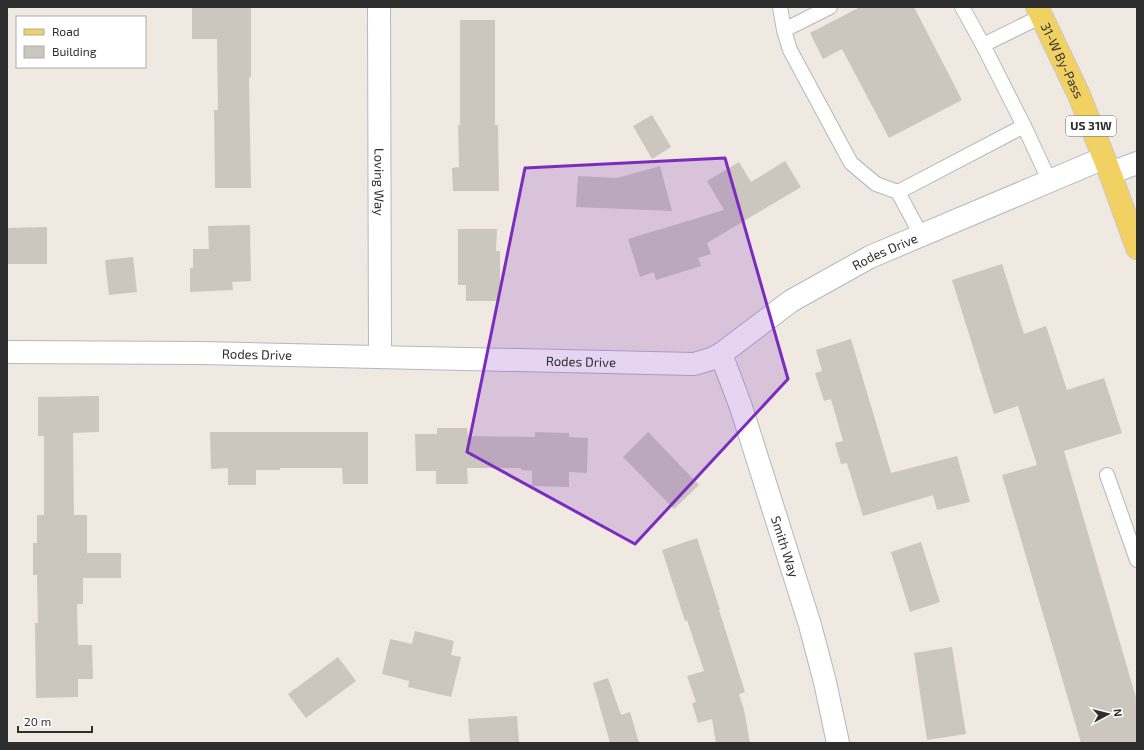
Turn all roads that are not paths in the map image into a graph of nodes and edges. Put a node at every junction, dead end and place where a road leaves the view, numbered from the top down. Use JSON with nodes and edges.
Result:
{"nodes":[{"id":1,"x":379,"y":7,"type":"edge"},
{"id":2,"x":780,"y":7,"type":"edge"},
{"id":3,"x":830,"y":7,"type":"edge"},
{"id":4,"x":962,"y":7,"type":"edge"},
{"id":5,"x":1039,"y":12,"type":"edge"},
{"id":6,"x":784,"y":30,"type":"junction"},
{"id":7,"x":983,"y":45,"type":"junction"},
{"id":8,"x":1024,"y":126,"type":"junction"},
{"id":9,"x":1137,"y":163,"type":"edge"},
{"id":10,"x":1107,"y":165,"type":"junction"},
{"id":11,"x":1049,"y":180,"type":"junction"},
{"id":12,"x":898,"y":192,"type":"junction"},
{"id":13,"x":921,"y":235,"type":"junction"},
{"id":14,"x":1137,"y":248,"type":"edge"},
{"id":15,"x":7,"y":352,"type":"edge"},
{"id":16,"x":721,"y":354,"type":"junction"},
{"id":17,"x":380,"y":357,"type":"junction"},
{"id":18,"x":1107,"y":474,"type":"dead end"},
{"id":19,"x":1137,"y":560,"type":"edge"},
{"id":20,"x":838,"y":743,"type":"edge"}],
"edges":[{"from":1,"to":17,"type":"street","name":"Loving Way"},
{"from":2,"to":6,"type":"lane"},
{"from":3,"to":6,"type":"lane"},
{"from":4,"to":7,"type":"lane"},
{"from":5,"to":7,"type":"lane"},
{"from":5,"to":10,"type":"main road","name":"31-W By-Pass","number":"US 31W"},
{"from":6,"to":12,"type":"lane"},
{"from":7,"to":8,"type":"lane"},
{"from":8,"to":11,"type":"lane"},
{"from":8,"to":12,"type":"lane"},
{"from":9,"to":10,"type":"street","name":"Rodes Drive"},
{"from":10,"to":11,"type":"street","name":"Rodes Drive"},
{"from":10,"to":14,"type":"main road","name":"31-W By-Pass","number":"US 31W"},
{"from":11,"to":13,"type":"street","name":"Rodes Drive"},
{"from":12,"to":13,"type":"lane"},
{"from":13,"to":16,"type":"street","name":"Rodes Drive"},
{"from":15,"to":17,"type":"street","name":"Rodes Drive"},
{"from":16,"to":17,"type":"street","name":"Rodes Drive"},
{"from":16,"to":20,"type":"street","name":"Smith Way"},
{"from":18,"to":19,"type":"lane"}]}
